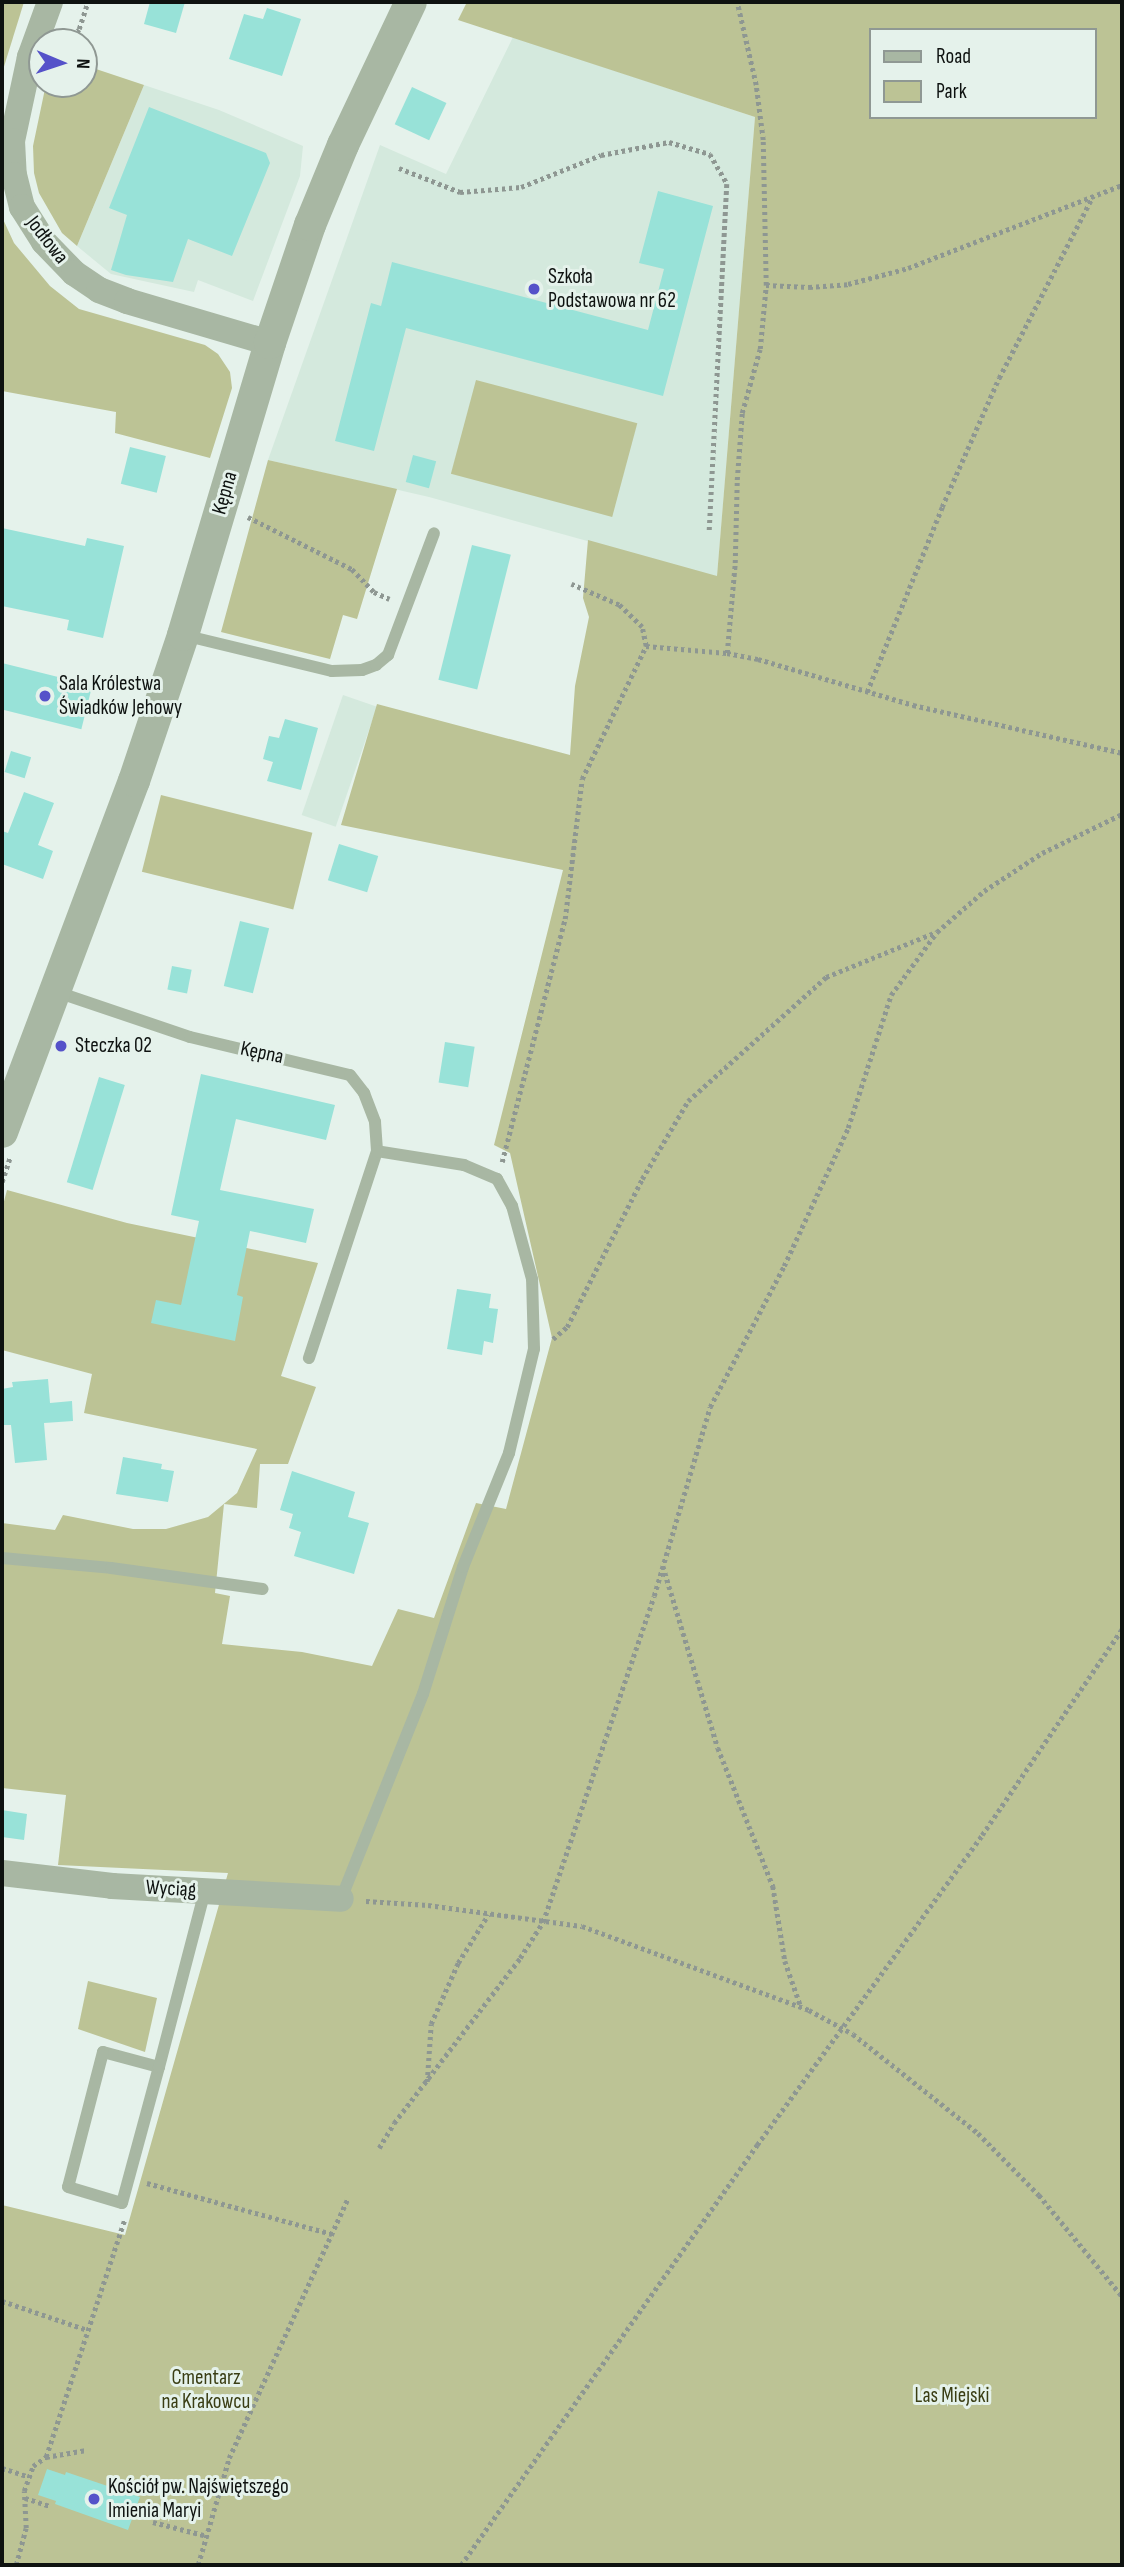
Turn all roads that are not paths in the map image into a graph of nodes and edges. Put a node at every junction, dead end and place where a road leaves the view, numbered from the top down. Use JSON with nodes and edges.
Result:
{"nodes":[{"id":1,"x":50,"y":2,"type":"edge"},
{"id":2,"x":411,"y":2,"type":"edge"},
{"id":3,"x":270,"y":343,"type":"junction"},
{"id":4,"x":433,"y":533,"type":"dead end"},
{"id":5,"x":183,"y":635,"type":"junction"},
{"id":6,"x":56,"y":992,"type":"junction"},
{"id":7,"x":2,"y":1132,"type":"edge"},
{"id":8,"x":377,"y":1151,"type":"junction"},
{"id":9,"x":309,"y":1358,"type":"dead end"},
{"id":10,"x":2,"y":1558,"type":"edge"},
{"id":11,"x":262,"y":1589,"type":"dead end"},
{"id":12,"x":2,"y":1873,"type":"edge"},
{"id":13,"x":205,"y":1890,"type":"junction"},
{"id":14,"x":341,"y":1899,"type":"joint"},
{"id":15,"x":159,"y":2067,"type":"junction"}],
"edges":[{"from":1,"to":3,"type":"street","name":"Jodłowa"},
{"from":2,"to":3,"type":"street","name":"Kępna"},
{"from":3,"to":5,"type":"street","name":"Kępna"},
{"from":4,"to":5,"type":"lane"},
{"from":5,"to":6,"type":"street","name":"Kępna"},
{"from":6,"to":7,"type":"street","name":"Kępna"},
{"from":6,"to":8,"type":"lane","name":"Kępna"},
{"from":8,"to":9,"type":"lane"},
{"from":8,"to":14,"type":"lane"},
{"from":10,"to":11,"type":"lane"},
{"from":12,"to":13,"type":"street","name":"Wyciąg"},
{"from":13,"to":14,"type":"street","name":"Wyciąg"},
{"from":13,"to":15,"type":"lane"},
{"from":15,"to":15,"type":"lane"}]}
